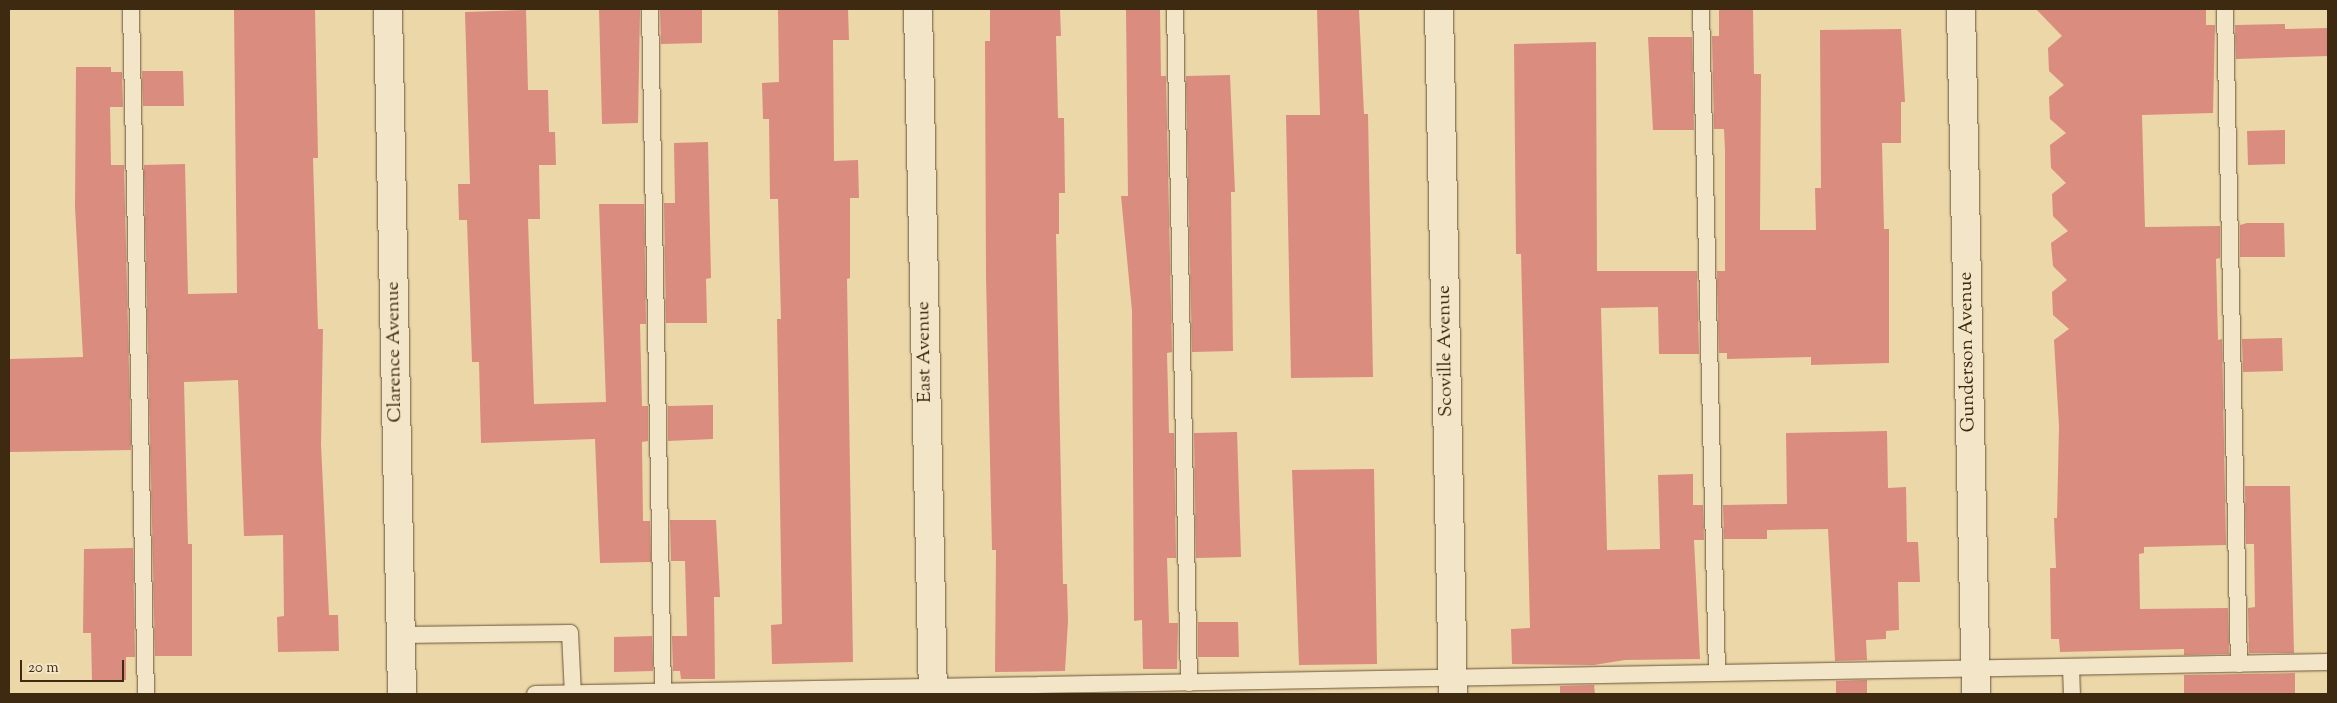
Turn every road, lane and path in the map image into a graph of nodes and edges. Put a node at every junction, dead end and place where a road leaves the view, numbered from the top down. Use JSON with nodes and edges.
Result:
{"nodes":[{"id":1,"x":131,"y":9,"type":"edge"},
{"id":2,"x":388,"y":9,"type":"edge"},
{"id":3,"x":650,"y":9,"type":"edge"},
{"id":4,"x":918,"y":9,"type":"edge"},
{"id":5,"x":1174,"y":9,"type":"edge"},
{"id":6,"x":1439,"y":9,"type":"edge"},
{"id":7,"x":1701,"y":9,"type":"edge"},
{"id":8,"x":1961,"y":9,"type":"edge"},
{"id":9,"x":2225,"y":9,"type":"edge"},
{"id":10,"x":401,"y":635,"type":"junction"},
{"id":11,"x":2328,"y":662,"type":"edge"},
{"id":12,"x":2239,"y":664,"type":"junction"},
{"id":13,"x":2071,"y":667,"type":"junction"},
{"id":14,"x":1716,"y":674,"type":"junction"},
{"id":15,"x":1976,"y":682,"type":"edge"},
{"id":16,"x":1189,"y":683,"type":"junction"},
{"id":17,"x":1453,"y":686,"type":"edge"},
{"id":18,"x":933,"y":691,"type":"edge"},
{"id":19,"x":663,"y":692,"type":"junction"},
{"id":20,"x":146,"y":694,"type":"edge"},
{"id":21,"x":402,"y":694,"type":"edge"},
{"id":22,"x":535,"y":694,"type":"edge"},
{"id":23,"x":573,"y":694,"type":"edge"},
{"id":24,"x":2072,"y":694,"type":"edge"}],
"edges":[{"from":1,"to":20,"type":"lane"},
{"from":2,"to":10,"type":"street","name":"Clarence Avenue"},
{"from":3,"to":19,"type":"lane"},
{"from":4,"to":18,"type":"street","name":"East Avenue"},
{"from":5,"to":16,"type":"lane"},
{"from":6,"to":17,"type":"street","name":"Scoville Avenue"},
{"from":7,"to":14,"type":"lane"},
{"from":8,"to":15,"type":"street","name":"Gunderson Avenue"},
{"from":9,"to":12,"type":"lane"},
{"from":10,"to":21,"type":"street","name":"Clarence Avenue"},
{"from":10,"to":23,"type":"lane"},
{"from":11,"to":12,"type":"lane"},
{"from":12,"to":13,"type":"lane"},
{"from":13,"to":15,"type":"lane"},
{"from":13,"to":24,"type":"lane"},
{"from":14,"to":15,"type":"lane"},
{"from":14,"to":17,"type":"lane"},
{"from":16,"to":17,"type":"lane"},
{"from":16,"to":18,"type":"lane"},
{"from":18,"to":19,"type":"lane"},
{"from":19,"to":23,"type":"lane"},
{"from":22,"to":23,"type":"lane"}]}
